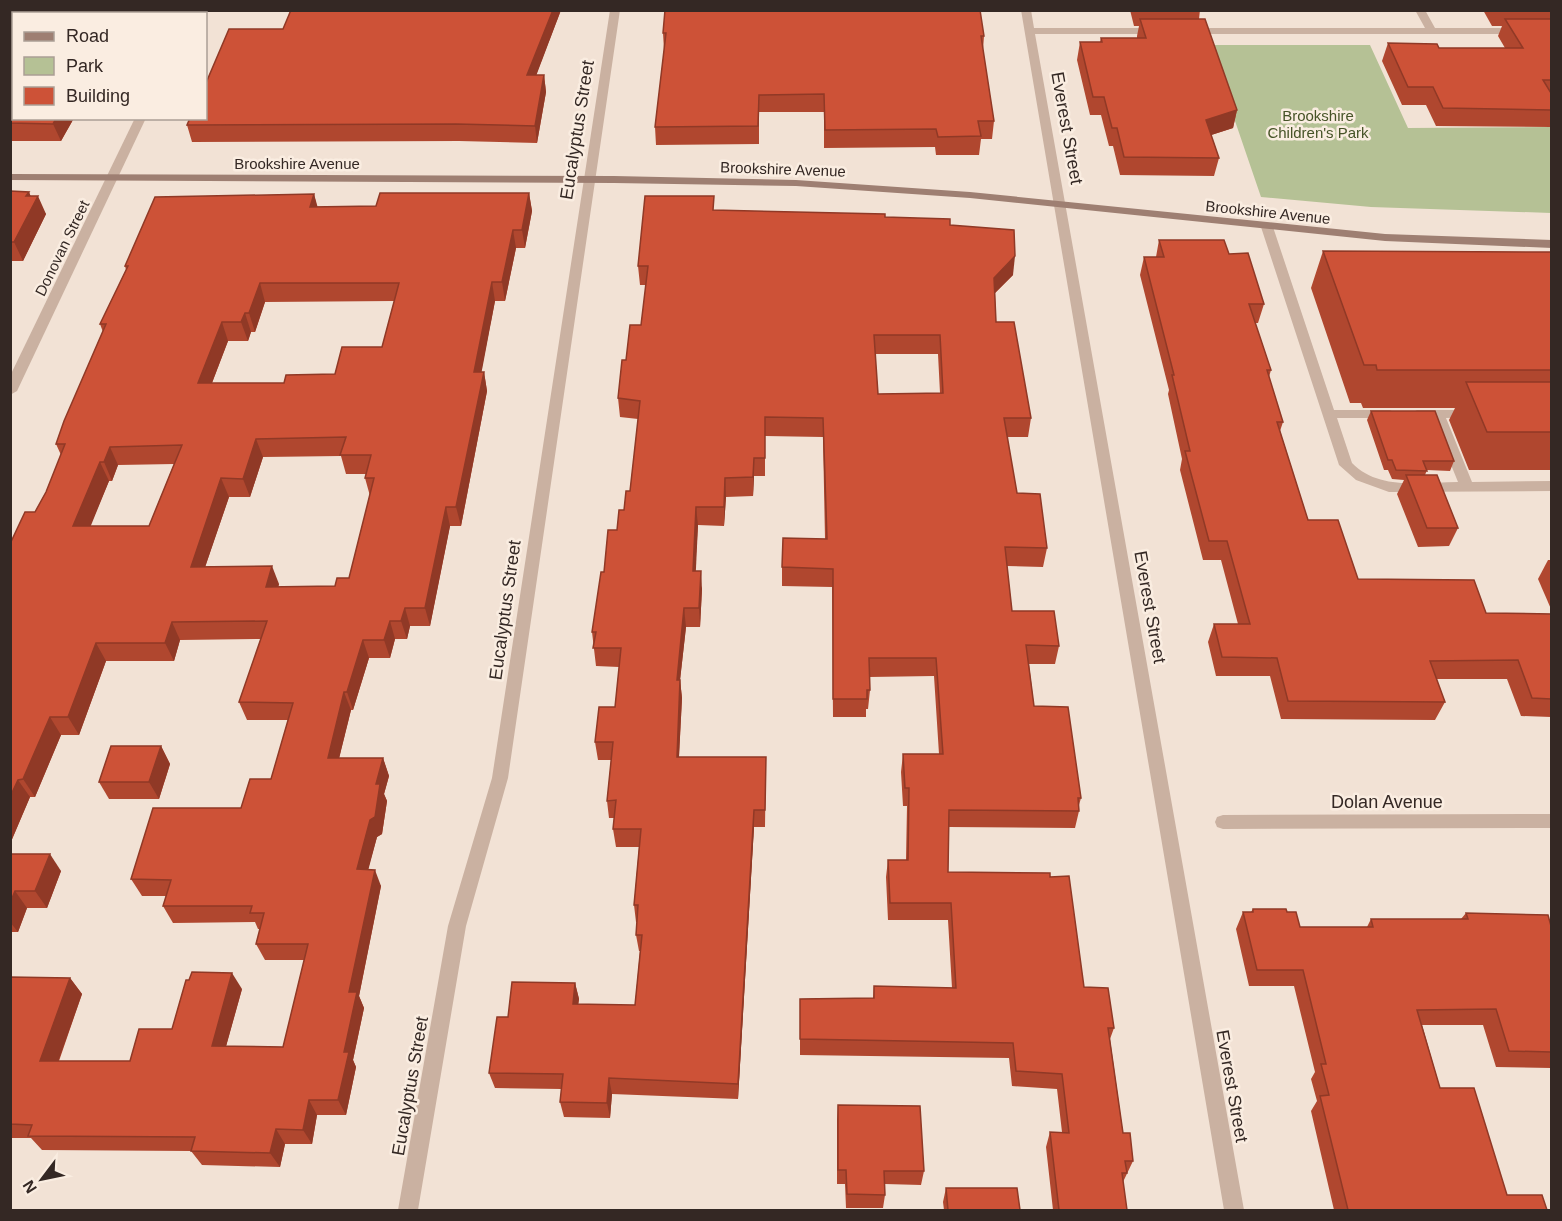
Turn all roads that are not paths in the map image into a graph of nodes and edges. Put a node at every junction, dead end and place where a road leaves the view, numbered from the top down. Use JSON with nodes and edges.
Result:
{"nodes":[{"id":1,"x":615,"y":10,"type":"edge"},
{"id":2,"x":1026,"y":10,"type":"edge"},
{"id":3,"x":1420,"y":10,"type":"edge"},
{"id":4,"x":1030,"y":31,"type":"junction"},
{"id":5,"x":1172,"y":31,"type":"edge"},
{"id":6,"x":1184,"y":31,"type":"edge"},
{"id":7,"x":1432,"y":31,"type":"junction"},
{"id":8,"x":1551,"y":31,"type":"edge"},
{"id":9,"x":140,"y":120,"type":"edge"},
{"id":10,"x":10,"y":177,"type":"edge"},
{"id":11,"x":112,"y":177,"type":"junction"},
{"id":12,"x":589,"y":180,"type":"junction"},
{"id":13,"x":1060,"y":203,"type":"junction"},
{"id":14,"x":1267,"y":227,"type":"junction"},
{"id":15,"x":1551,"y":244,"type":"edge"},
{"id":16,"x":10,"y":390,"type":"edge"},
{"id":17,"x":1329,"y":414,"type":"junction"},
{"id":18,"x":1437,"y":414,"type":"junction"},
{"id":19,"x":1483,"y":414,"type":"edge"},
{"id":20,"x":1467,"y":486,"type":"junction"},
{"id":21,"x":1551,"y":486,"type":"edge"},
{"id":22,"x":1551,"y":821,"type":"edge"},
{"id":23,"x":1223,"y":822,"type":"dead end"},
{"id":24,"x":408,"y":1210,"type":"edge"},
{"id":25,"x":1234,"y":1210,"type":"edge"}],
"edges":[{"from":1,"to":12,"type":"street","name":"Eucalyptus Street"},
{"from":2,"to":4,"type":"street","name":"Everest Street"},
{"from":3,"to":7,"type":"street"},
{"from":4,"to":5,"type":"street"},
{"from":4,"to":13,"type":"street","name":"Everest Street"},
{"from":6,"to":7,"type":"street"},
{"from":7,"to":8,"type":"street"},
{"from":9,"to":11,"type":"street","name":"Donovan Street"},
{"from":10,"to":11,"type":"street","name":"Brookshire Avenue"},
{"from":11,"to":12,"type":"street","name":"Brookshire Avenue"},
{"from":11,"to":16,"type":"street","name":"Donovan Street"},
{"from":12,"to":13,"type":"street","name":"Brookshire Avenue"},
{"from":12,"to":24,"type":"street","name":"Eucalyptus Street"},
{"from":13,"to":14,"type":"street","name":"Brookshire Avenue"},
{"from":13,"to":25,"type":"street","name":"Everest Street"},
{"from":14,"to":15,"type":"street","name":"Brookshire Avenue"},
{"from":14,"to":17,"type":"street"},
{"from":17,"to":18,"type":"street"},
{"from":17,"to":20,"type":"street"},
{"from":18,"to":19,"type":"street"},
{"from":18,"to":20,"type":"street"},
{"from":20,"to":21,"type":"street"},
{"from":22,"to":23,"type":"street","name":"Dolan Avenue"}]}
